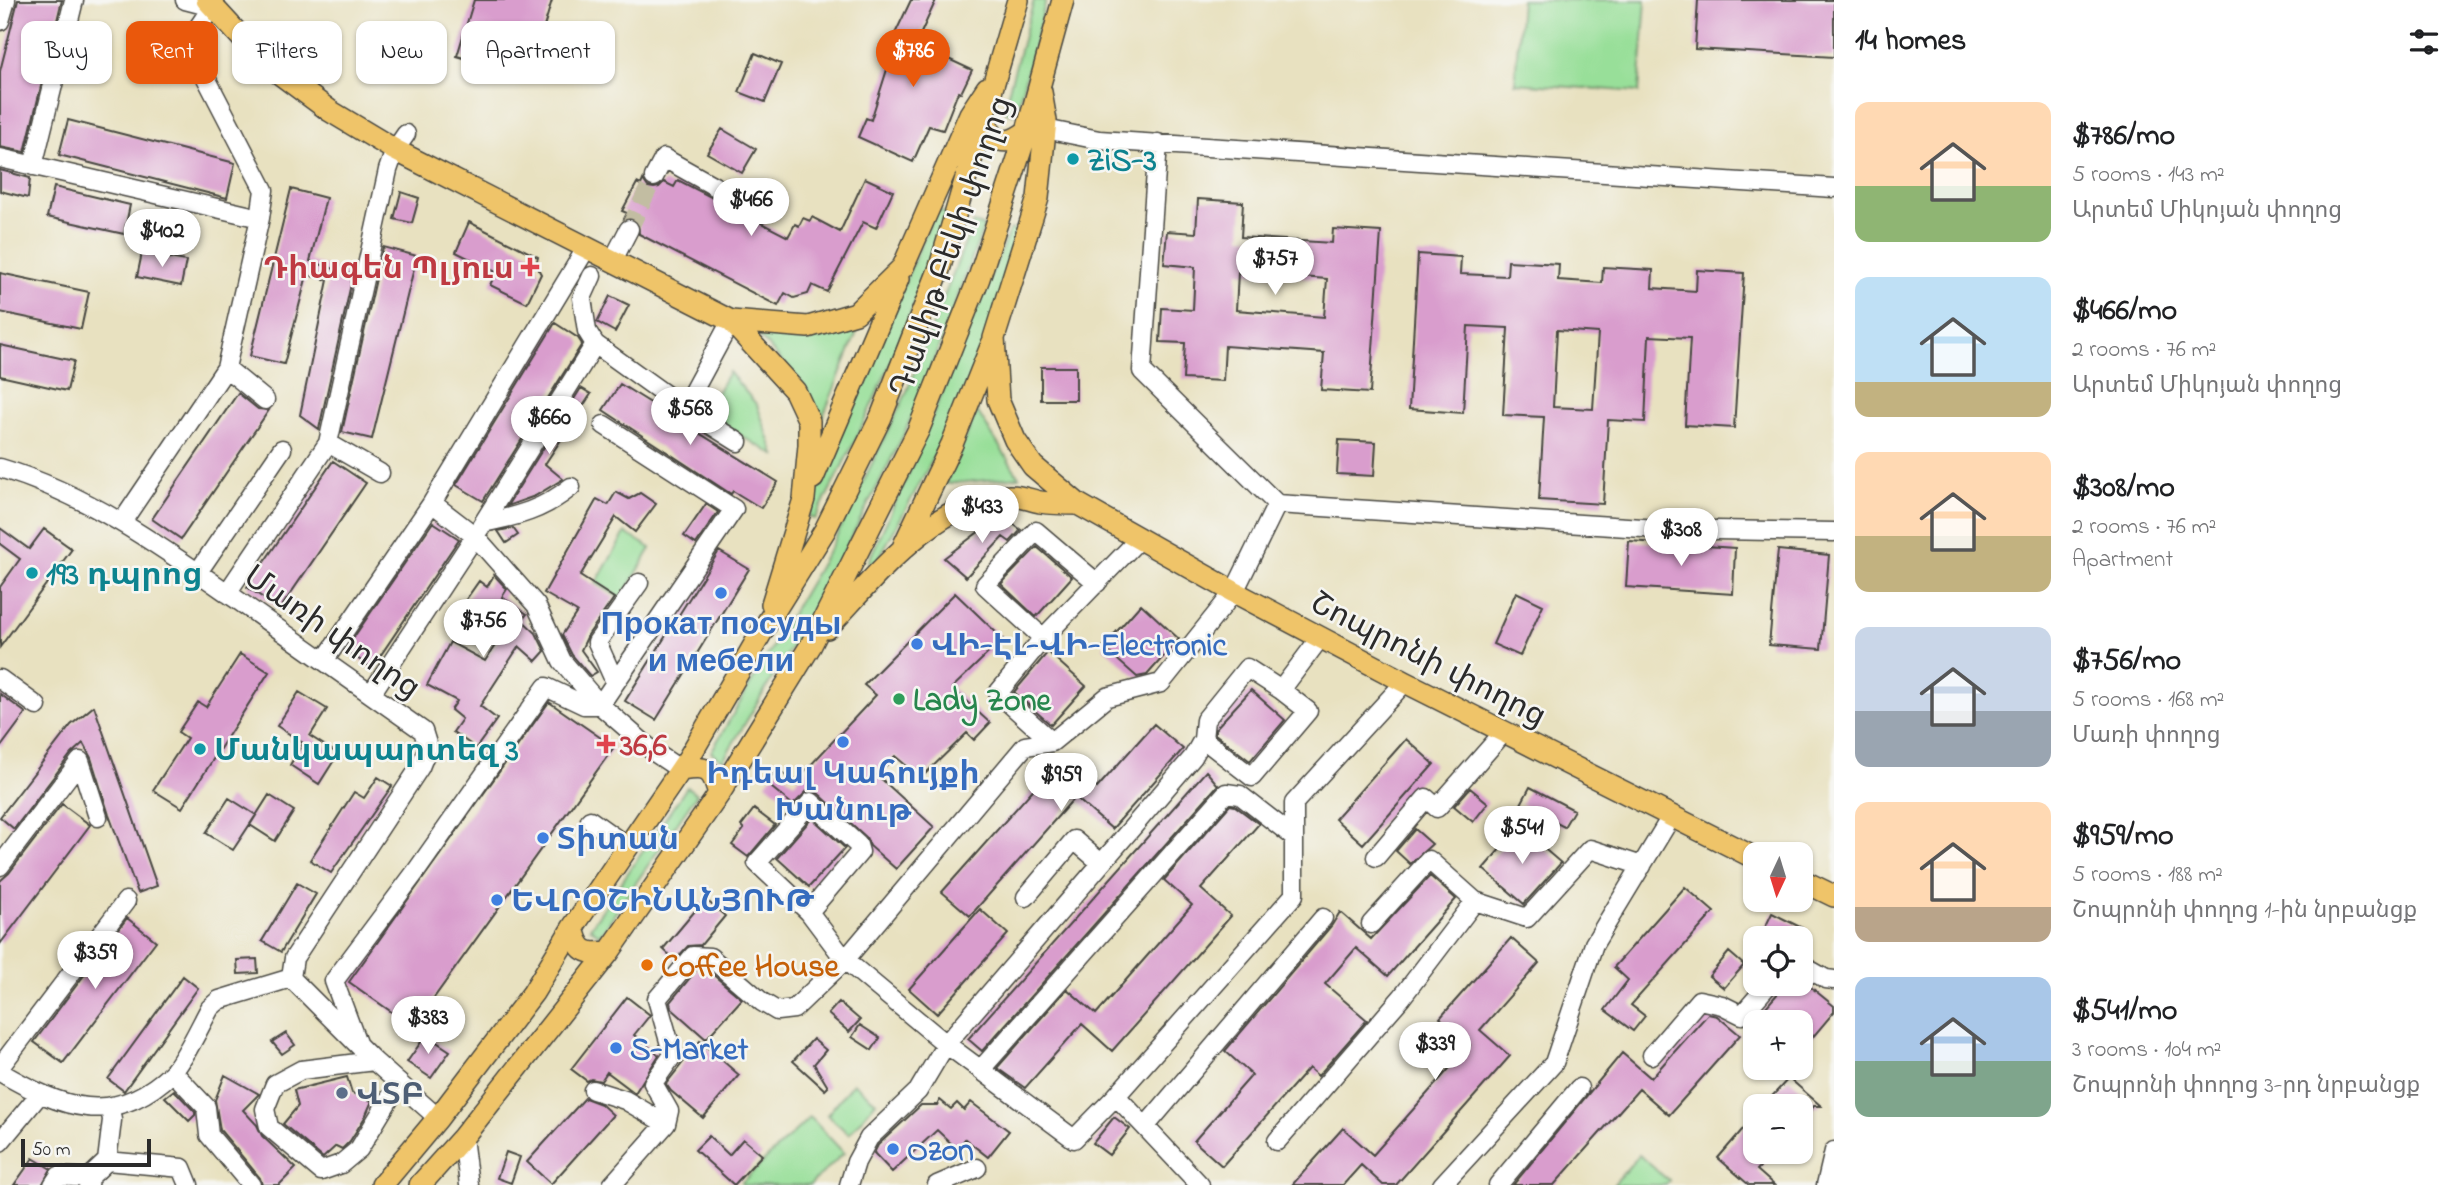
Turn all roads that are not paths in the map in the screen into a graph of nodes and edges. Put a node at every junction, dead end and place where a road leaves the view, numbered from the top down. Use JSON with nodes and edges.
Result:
{"nodes":[{"id":1,"x":6,"y":0,"type":"edge"},
{"id":2,"x":74,"y":0,"type":"edge"},
{"id":3,"x":185,"y":0,"type":"edge"},
{"id":4,"x":1018,"y":0,"type":"edge"},
{"id":5,"x":1063,"y":0,"type":"edge"},
{"id":6,"x":210,"y":4,"type":"edge"},
{"id":7,"x":0,"y":21,"type":"edge"},
{"id":8,"x":998,"y":71,"type":"junction"},
{"id":9,"x":985,"y":118,"type":"junction"},
{"id":10,"x":1036,"y":130,"type":"junction"},
{"id":11,"x":401,"y":142,"type":"junction"},
{"id":12,"x":1158,"y":143,"type":"junction"},
{"id":13,"x":0,"y":158,"type":"edge"},
{"id":14,"x":33,"y":166,"type":"junction"},
{"id":15,"x":654,"y":177,"type":"tunnel mouth"},
{"id":16,"x":1834,"y":188,"type":"edge"},
{"id":17,"x":741,"y":201,"type":"dead end"},
{"id":18,"x":260,"y":218,"type":"junction"},
{"id":19,"x":629,"y":229,"type":"tunnel mouth"},
{"id":20,"x":586,"y":247,"type":"junction"},
{"id":21,"x":613,"y":260,"type":"junction"},
{"id":22,"x":902,"y":267,"type":"junction"},
{"id":23,"x":592,"y":276,"type":"dead end"},
{"id":24,"x":731,"y":321,"type":"junction"},
{"id":25,"x":994,"y":338,"type":"junction"},
{"id":26,"x":595,"y":344,"type":"junction"},
{"id":27,"x":226,"y":368,"type":"junction"},
{"id":28,"x":265,"y":400,"type":"dead end"},
{"id":29,"x":684,"y":408,"type":"junction"},
{"id":30,"x":604,"y":425,"type":"dead end"},
{"id":31,"x":738,"y":442,"type":"dead end"},
{"id":32,"x":328,"y":443,"type":"junction"},
{"id":33,"x":282,"y":449,"type":"dead end"},
{"id":34,"x":0,"y":468,"type":"edge"},
{"id":35,"x":380,"y":473,"type":"dead end"},
{"id":36,"x":572,"y":487,"type":"dead end"},
{"id":37,"x":804,"y":499,"type":"junction"},
{"id":38,"x":432,"y":503,"type":"junction"},
{"id":39,"x":1277,"y":504,"type":"junction"},
{"id":40,"x":1078,"y":505,"type":"junction"},
{"id":41,"x":122,"y":522,"type":"junction"},
{"id":42,"x":479,"y":529,"type":"junction"},
{"id":43,"x":1834,"y":532,"type":"edge"},
{"id":44,"x":1138,"y":540,"type":"junction"},
{"id":45,"x":902,"y":550,"type":"junction"},
{"id":46,"x":198,"y":572,"type":"junction"},
{"id":47,"x":639,"y":583,"type":"dead end"},
{"id":48,"x":1097,"y":583,"type":"junction"},
{"id":49,"x":227,"y":593,"type":"junction"},
{"id":50,"x":1234,"y":593,"type":"junction"},
{"id":51,"x":767,"y":623,"type":"junction"},
{"id":52,"x":1320,"y":638,"type":"junction"},
{"id":53,"x":1043,"y":639,"type":"junction"},
{"id":54,"x":811,"y":645,"type":"junction"},
{"id":55,"x":324,"y":661,"type":"junction"},
{"id":56,"x":0,"y":679,"type":"edge"},
{"id":57,"x":615,"y":682,"type":"junction"},
{"id":58,"x":1405,"y":682,"type":"junction"},
{"id":59,"x":1282,"y":691,"type":"junction"},
{"id":60,"x":371,"y":694,"type":"junction"},
{"id":61,"x":600,"y":705,"type":"junction"},
{"id":62,"x":37,"y":706,"type":"dead end"},
{"id":63,"x":1504,"y":732,"type":"junction"},
{"id":64,"x":1203,"y":739,"type":"junction"},
{"id":65,"x":1052,"y":742,"type":"junction"},
{"id":66,"x":681,"y":770,"type":"junction"},
{"id":67,"x":719,"y":794,"type":"junction"},
{"id":68,"x":98,"y":817,"type":"dead end"},
{"id":69,"x":1671,"y":817,"type":"junction"},
{"id":70,"x":590,"y":820,"type":"dead end"},
{"id":71,"x":1294,"y":837,"type":"junction"},
{"id":72,"x":628,"y":847,"type":"junction"},
{"id":73,"x":1743,"y":852,"type":"edge"},
{"id":74,"x":1376,"y":857,"type":"dead end"},
{"id":75,"x":1101,"y":863,"type":"junction"},
{"id":76,"x":0,"y":866,"type":"edge"},
{"id":77,"x":1642,"y":866,"type":"junction"},
{"id":78,"x":1813,"y":886,"type":"edge"},
{"id":79,"x":1834,"y":896,"type":"edge"},
{"id":80,"x":1026,"y":897,"type":"dead end"},
{"id":81,"x":126,"y":901,"type":"dead end"},
{"id":82,"x":1475,"y":901,"type":"junction"},
{"id":83,"x":809,"y":912,"type":"junction"},
{"id":84,"x":1323,"y":918,"type":"dead end"},
{"id":85,"x":1371,"y":923,"type":"dead end"},
{"id":86,"x":573,"y":927,"type":"junction"},
{"id":87,"x":609,"y":952,"type":"junction"},
{"id":88,"x":845,"y":960,"type":"junction"},
{"id":89,"x":1813,"y":972,"type":"edge"},
{"id":90,"x":291,"y":978,"type":"junction"},
{"id":91,"x":1834,"y":980,"type":"edge"},
{"id":92,"x":1759,"y":996,"type":"edge"},
{"id":93,"x":357,"y":1044,"type":"junction"},
{"id":94,"x":946,"y":1044,"type":"junction"},
{"id":95,"x":1652,"y":1055,"type":"dead end"},
{"id":96,"x":374,"y":1061,"type":"junction"},
{"id":97,"x":0,"y":1067,"type":"edge"},
{"id":98,"x":982,"y":1068,"type":"junction"},
{"id":99,"x":0,"y":1072,"type":"edge"},
{"id":100,"x":173,"y":1072,"type":"junction"},
{"id":101,"x":399,"y":1083,"type":"junction"},
{"id":102,"x":1579,"y":1087,"type":"dead end"},
{"id":103,"x":593,"y":1090,"type":"dead end"},
{"id":104,"x":39,"y":1095,"type":"junction"},
{"id":105,"x":1116,"y":1096,"type":"junction"},
{"id":106,"x":110,"y":1108,"type":"junction"},
{"id":107,"x":439,"y":1118,"type":"junction"},
{"id":108,"x":666,"y":1124,"type":"junction"},
{"id":109,"x":1145,"y":1127,"type":"junction"},
{"id":110,"x":463,"y":1137,"type":"junction"},
{"id":111,"x":0,"y":1142,"type":"edge"},
{"id":112,"x":1277,"y":1142,"type":"dead end"},
{"id":113,"x":1834,"y":1151,"type":"edge"},
{"id":114,"x":107,"y":1161,"type":"junction"},
{"id":115,"x":977,"y":1168,"type":"dead end"},
{"id":116,"x":88,"y":1181,"type":"edge"},
{"id":117,"x":53,"y":1185,"type":"edge"},
{"id":118,"x":189,"y":1185,"type":"edge"},
{"id":119,"x":251,"y":1185,"type":"edge"},
{"id":120,"x":382,"y":1185,"type":"edge"},
{"id":121,"x":420,"y":1185,"type":"edge"},
{"id":122,"x":469,"y":1185,"type":"edge"},
{"id":123,"x":612,"y":1185,"type":"edge"},
{"id":124,"x":849,"y":1185,"type":"edge"},
{"id":125,"x":937,"y":1185,"type":"edge"},
{"id":126,"x":1200,"y":1185,"type":"edge"},
{"id":127,"x":1442,"y":1185,"type":"edge"},
{"id":128,"x":1498,"y":1185,"type":"edge"},
{"id":129,"x":1826,"y":1185,"type":"edge"}],
"edges":[{"from":1,"to":7,"type":"street"},
{"from":2,"to":14,"type":"street"},
{"from":3,"to":6,"type":"street"},
{"from":4,"to":8,"type":"main road","name":"Դավիթ Բեկի փողոց"},
{"from":5,"to":10,"type":"main road","name":"Դավիթ Բեկի փողոց"},
{"from":6,"to":11,"type":"main road"},
{"from":6,"to":18,"type":"street"},
{"from":8,"to":9,"type":"main road","name":"Դավիթ Բեկի փողոց"},
{"from":8,"to":22,"type":"main road"},
{"from":9,"to":10,"type":"main road"},
{"from":9,"to":51,"type":"main road","name":"Դավիթ Բեկի փողոց"},
{"from":10,"to":12,"type":"street"},
{"from":10,"to":25,"type":"main road"},
{"from":10,"to":54,"type":"main road","name":"Դավիթ Բեկի փողոց"},
{"from":11,"to":20,"type":"main road"},
{"from":11,"to":32,"type":"street"},
{"from":12,"to":16,"type":"street"},
{"from":12,"to":39,"type":"street"},
{"from":13,"to":14,"type":"street"},
{"from":14,"to":18,"type":"street"},
{"from":15,"to":17,"type":"street"},
{"from":18,"to":27,"type":"street"},
{"from":19,"to":21,"type":"street"},
{"from":20,"to":21,"type":"main road"},
{"from":20,"to":38,"type":"street"},
{"from":21,"to":24,"type":"main road"},
{"from":22,"to":24,"type":"main road"},
{"from":22,"to":37,"type":"main road"},
{"from":23,"to":26,"type":"street"},
{"from":24,"to":29,"type":"street"},
{"from":24,"to":37,"type":"main road"},
{"from":25,"to":40,"type":"main road","name":"Շոպրոնի փողոց"},
{"from":25,"to":45,"type":"main road"},
{"from":26,"to":29,"type":"street"},
{"from":26,"to":42,"type":"street"},
{"from":27,"to":28,"type":"street"},
{"from":27,"to":41,"type":"street"},
{"from":29,"to":31,"type":"street"},
{"from":30,"to":57,"type":"street"},
{"from":32,"to":35,"type":"street"},
{"from":32,"to":49,"type":"street"},
{"from":33,"to":46,"type":"street"},
{"from":34,"to":41,"type":"street","name":"Մառի փողոց"},
{"from":36,"to":42,"type":"street"},
{"from":37,"to":51,"type":"main road"},
{"from":38,"to":42,"type":"street"},
{"from":38,"to":55,"type":"street"},
{"from":39,"to":43,"type":"street"},
{"from":39,"to":50,"type":"street"},
{"from":40,"to":44,"type":"main road","name":"Շոպրոնի փողոց"},
{"from":40,"to":45,"type":"main road"},
{"from":41,"to":46,"type":"street","name":"Մառի փողոց"},
{"from":42,"to":60,"type":"street"},
{"from":42,"to":61,"type":"street"},
{"from":44,"to":48,"type":"street"},
{"from":44,"to":50,"type":"main road","name":"Շոպրոնի փողոց"},
{"from":45,"to":54,"type":"main road"},
{"from":46,"to":49,"type":"street","name":"Մառի փողոց"},
{"from":47,"to":57,"type":"street"},
{"from":48,"to":53,"type":"street"},
{"from":48,"to":53,"type":"street"},
{"from":49,"to":55,"type":"street","name":"Մառի փողոց"},
{"from":50,"to":52,"type":"main road","name":"Շոպրոնի փողոց"},
{"from":50,"to":65,"type":"street"},
{"from":51,"to":66,"type":"main road"},
{"from":52,"to":58,"type":"main road","name":"Շոպրոնի փողոց"},
{"from":52,"to":59,"type":"street"},
{"from":53,"to":65,"type":"street"},
{"from":54,"to":67,"type":"main road"},
{"from":55,"to":60,"type":"street","name":"Մառի փողոց"},
{"from":56,"to":62,"type":"street"},
{"from":57,"to":61,"type":"street"},
{"from":58,"to":63,"type":"main road","name":"Շոպրոնի փողոց"},
{"from":58,"to":71,"type":"street"},
{"from":59,"to":64,"type":"street"},
{"from":59,"to":64,"type":"street"},
{"from":60,"to":90,"type":"street","name":"Մառի փողոց"},
{"from":61,"to":66,"type":"street"},
{"from":61,"to":93,"type":"street"},
{"from":63,"to":69,"type":"main road","name":"Շոպրոնի փողոց"},
{"from":63,"to":74,"type":"street"},
{"from":64,"to":75,"type":"street"},
{"from":65,"to":88,"type":"street"},
{"from":66,"to":67,"type":"main road"},
{"from":66,"to":72,"type":"main road"},
{"from":67,"to":87,"type":"main road"},
{"from":68,"to":76,"type":"street"},
{"from":69,"to":73,"type":"main road","name":"Շոպրոնի փողոց"},
{"from":69,"to":77,"type":"street"},
{"from":70,"to":72,"type":"street"},
{"from":71,"to":98,"type":"street"},
{"from":71,"to":105,"type":"street"},
{"from":72,"to":86,"type":"main road"},
{"from":75,"to":80,"type":"street"},
{"from":75,"to":94,"type":"street"},
{"from":77,"to":82,"type":"street"},
{"from":77,"to":127,"type":"street"},
{"from":78,"to":79,"type":"main road"},
{"from":81,"to":97,"type":"street"},
{"from":82,"to":85,"type":"street"},
{"from":82,"to":112,"type":"street"},
{"from":83,"to":83,"type":"street"},
{"from":83,"to":88,"type":"street"},
{"from":84,"to":109,"type":"street"},
{"from":86,"to":87,"type":"main road"},
{"from":86,"to":107,"type":"main road"},
{"from":87,"to":110,"type":"main road"},
{"from":88,"to":94,"type":"street"},
{"from":88,"to":108,"type":"street"},
{"from":89,"to":91,"type":"street"},
{"from":90,"to":93,"type":"street"},
{"from":90,"to":100,"type":"street"},
{"from":92,"to":95,"type":"street"},
{"from":93,"to":96,"type":"street"},
{"from":94,"to":98,"type":"street"},
{"from":94,"to":124,"type":"street"},
{"from":96,"to":101,"type":"street"},
{"from":96,"to":101,"type":"street"},
{"from":98,"to":105,"type":"street"},
{"from":99,"to":104,"type":"street"},
{"from":100,"to":106,"type":"street"},
{"from":100,"to":119,"type":"street"},
{"from":101,"to":107,"type":"street"},
{"from":102,"to":128,"type":"street"},
{"from":103,"to":108,"type":"street"},
{"from":104,"to":106,"type":"street"},
{"from":104,"to":111,"type":"street"},
{"from":105,"to":109,"type":"street"},
{"from":106,"to":114,"type":"street"},
{"from":107,"to":120,"type":"main road"},
{"from":108,"to":123,"type":"street"},
{"from":109,"to":126,"type":"street"},
{"from":110,"to":121,"type":"main road"},
{"from":110,"to":122,"type":"street"},
{"from":113,"to":129,"type":"street"},
{"from":114,"to":116,"type":"street"},
{"from":114,"to":118,"type":"street"},
{"from":115,"to":125,"type":"street"},
{"from":116,"to":117,"type":"street"}]}
